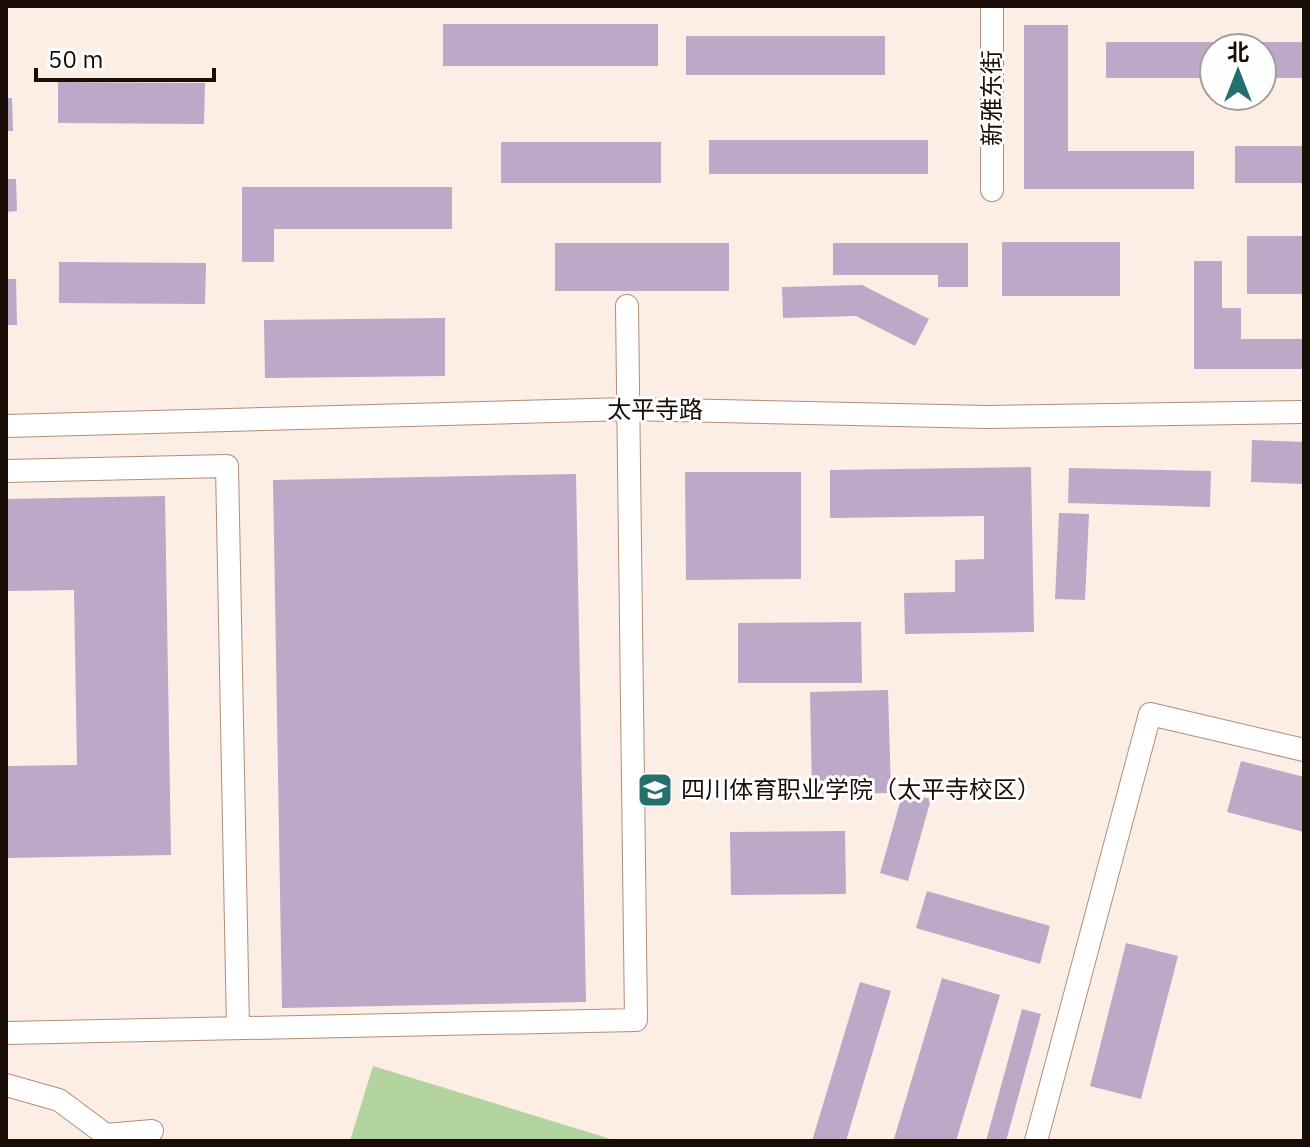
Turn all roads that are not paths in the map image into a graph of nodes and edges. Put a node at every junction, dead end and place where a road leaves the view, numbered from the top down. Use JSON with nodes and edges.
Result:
{"nodes":[{"id":1,"x":992,"y":6,"type":"edge"},
{"id":2,"x":992,"y":190,"type":"dead end"},
{"id":3,"x":627,"y":306,"type":"dead end"},
{"id":4,"x":627,"y":409,"type":"junction"},
{"id":5,"x":1304,"y":412,"type":"edge"},
{"id":6,"x":6,"y":426,"type":"edge"},
{"id":7,"x":6,"y":471,"type":"edge"},
{"id":8,"x":1304,"y":750,"type":"edge"},
{"id":9,"x":238,"y":1028,"type":"junction"},
{"id":10,"x":6,"y":1033,"type":"edge"},
{"id":11,"x":6,"y":1085,"type":"edge"},
{"id":12,"x":152,"y":1131,"type":"dead end"},
{"id":13,"x":1036,"y":1141,"type":"edge"}],
"edges":[{"from":1,"to":2,"type":"street","name":"新雅东街"},
{"from":3,"to":4,"type":"street"},
{"from":4,"to":5,"type":"street","name":"太平寺路"},
{"from":4,"to":6,"type":"street","name":"太平寺路"},
{"from":4,"to":9,"type":"street"},
{"from":7,"to":9,"type":"street"},
{"from":8,"to":13,"type":"street"},
{"from":9,"to":10,"type":"street"},
{"from":11,"to":12,"type":"street"}]}
